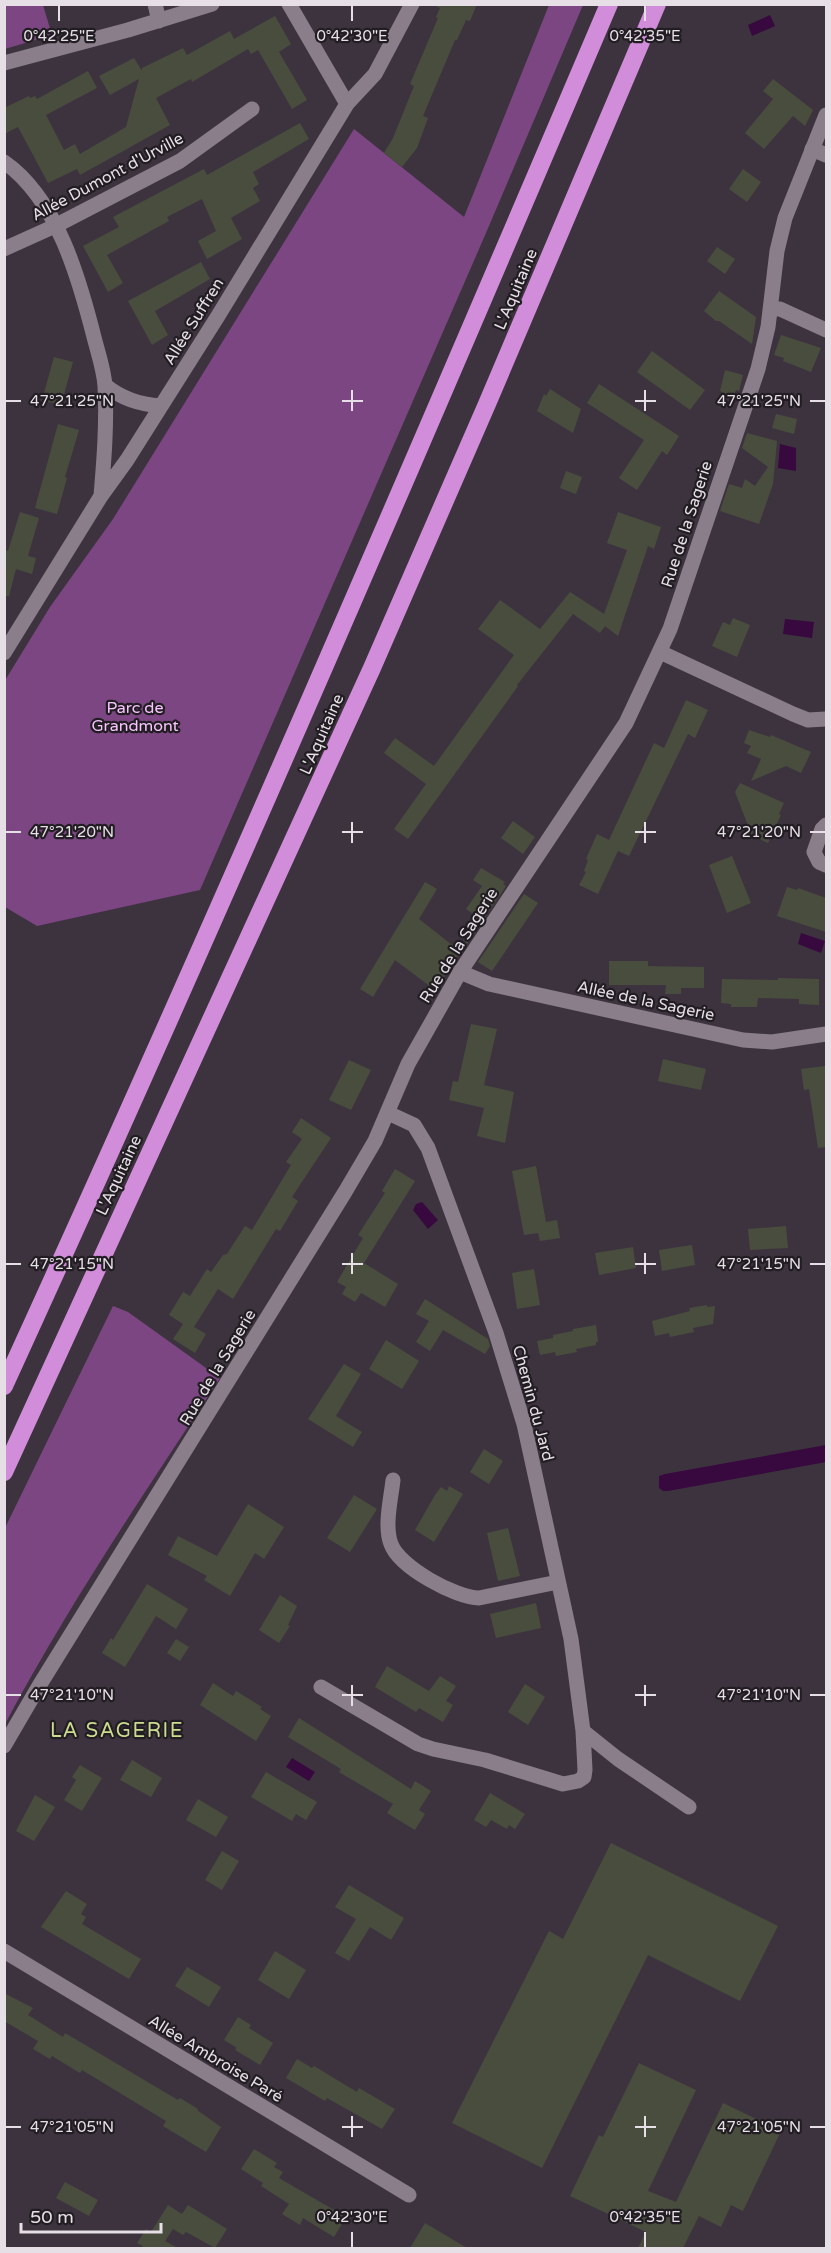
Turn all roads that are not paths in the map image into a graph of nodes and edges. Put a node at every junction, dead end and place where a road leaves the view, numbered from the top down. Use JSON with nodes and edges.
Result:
{"nodes":[{"id":1,"x":155,"y":4,"type":"edge"},
{"id":2,"x":212,"y":4,"type":"edge"},
{"id":3,"x":289,"y":4,"type":"edge"},
{"id":4,"x":412,"y":4,"type":"edge"},
{"id":5,"x":609,"y":4,"type":"edge"},
{"id":6,"x":657,"y":4,"type":"edge"},
{"id":7,"x":159,"y":21,"type":"junction"},
{"id":8,"x":4,"y":63,"type":"edge"},
{"id":9,"x":347,"y":104,"type":"junction"},
{"id":10,"x":252,"y":109,"type":"dead end"},
{"id":11,"x":826,"y":116,"type":"edge"},
{"id":12,"x":812,"y":149,"type":"junction"},
{"id":13,"x":826,"y":155,"type":"edge"},
{"id":14,"x":4,"y":162,"type":"edge"},
{"id":15,"x":55,"y":226,"type":"junction"},
{"id":16,"x":4,"y":249,"type":"edge"},
{"id":17,"x":771,"y":309,"type":"junction"},
{"id":18,"x":826,"y":330,"type":"edge"},
{"id":19,"x":105,"y":385,"type":"junction"},
{"id":20,"x":161,"y":406,"type":"junction"},
{"id":21,"x":100,"y":496,"type":"junction"},
{"id":22,"x":4,"y":652,"type":"edge"},
{"id":23,"x":660,"y":652,"type":"junction"},
{"id":24,"x":826,"y":719,"type":"edge"},
{"id":25,"x":826,"y":825,"type":"edge"},
{"id":26,"x":826,"y":865,"type":"edge"},
{"id":27,"x":460,"y":972,"type":"junction"},
{"id":28,"x":826,"y":1034,"type":"edge"},
{"id":29,"x":388,"y":1113,"type":"junction"},
{"id":30,"x":4,"y":1386,"type":"edge"},
{"id":31,"x":4,"y":1472,"type":"edge"},
{"id":32,"x":393,"y":1480,"type":"dead end"},
{"id":33,"x":558,"y":1582,"type":"junction"},
{"id":34,"x":321,"y":1687,"type":"dead end"},
{"id":35,"x":583,"y":1731,"type":"junction"},
{"id":36,"x":4,"y":1746,"type":"edge"},
{"id":37,"x":689,"y":1808,"type":"dead end"},
{"id":38,"x":4,"y":1952,"type":"edge"},
{"id":39,"x":409,"y":2196,"type":"dead end"}],
"edges":[{"from":1,"to":7,"type":"street"},
{"from":2,"to":7,"type":"street"},
{"from":3,"to":9,"type":"street"},
{"from":4,"to":9,"type":"street","name":"Allée Suffren"},
{"from":5,"to":30,"type":"highway","name":"L'Aquitaine"},
{"from":6,"to":31,"type":"highway","name":"L'Aquitaine"},
{"from":7,"to":8,"type":"street"},
{"from":9,"to":20,"type":"street","name":"Allée Suffren"},
{"from":10,"to":15,"type":"street","name":"Allée Dumont d'Urville"},
{"from":11,"to":12,"type":"street","name":"Rue de la Sagerie"},
{"from":12,"to":13,"type":"street"},
{"from":12,"to":17,"type":"street","name":"Rue de la Sagerie"},
{"from":14,"to":15,"type":"street"},
{"from":15,"to":16,"type":"street","name":"Allée Dumont d'Urville"},
{"from":15,"to":19,"type":"street"},
{"from":17,"to":18,"type":"street"},
{"from":17,"to":23,"type":"street","name":"Rue de la Sagerie"},
{"from":19,"to":20,"type":"street"},
{"from":19,"to":21,"type":"street"},
{"from":20,"to":21,"type":"street","name":"Allée Suffren"},
{"from":21,"to":22,"type":"street","name":"Allée Suffren"},
{"from":23,"to":24,"type":"street"},
{"from":23,"to":27,"type":"street","name":"Rue de la Sagerie"},
{"from":25,"to":26,"type":"street"},
{"from":27,"to":28,"type":"street","name":"Allée de la Sagerie"},
{"from":27,"to":29,"type":"street","name":"Rue de la Sagerie"},
{"from":29,"to":33,"type":"street","name":"Chemin du Jard"},
{"from":29,"to":36,"type":"street","name":"Rue de la Sagerie"},
{"from":32,"to":33,"type":"street"},
{"from":33,"to":35,"type":"street","name":"Chemin du Jard"},
{"from":34,"to":35,"type":"street","name":"Chemin du Jard"},
{"from":35,"to":37,"type":"street"},
{"from":38,"to":39,"type":"street","name":"Allée Ambroise Paré"}]}
